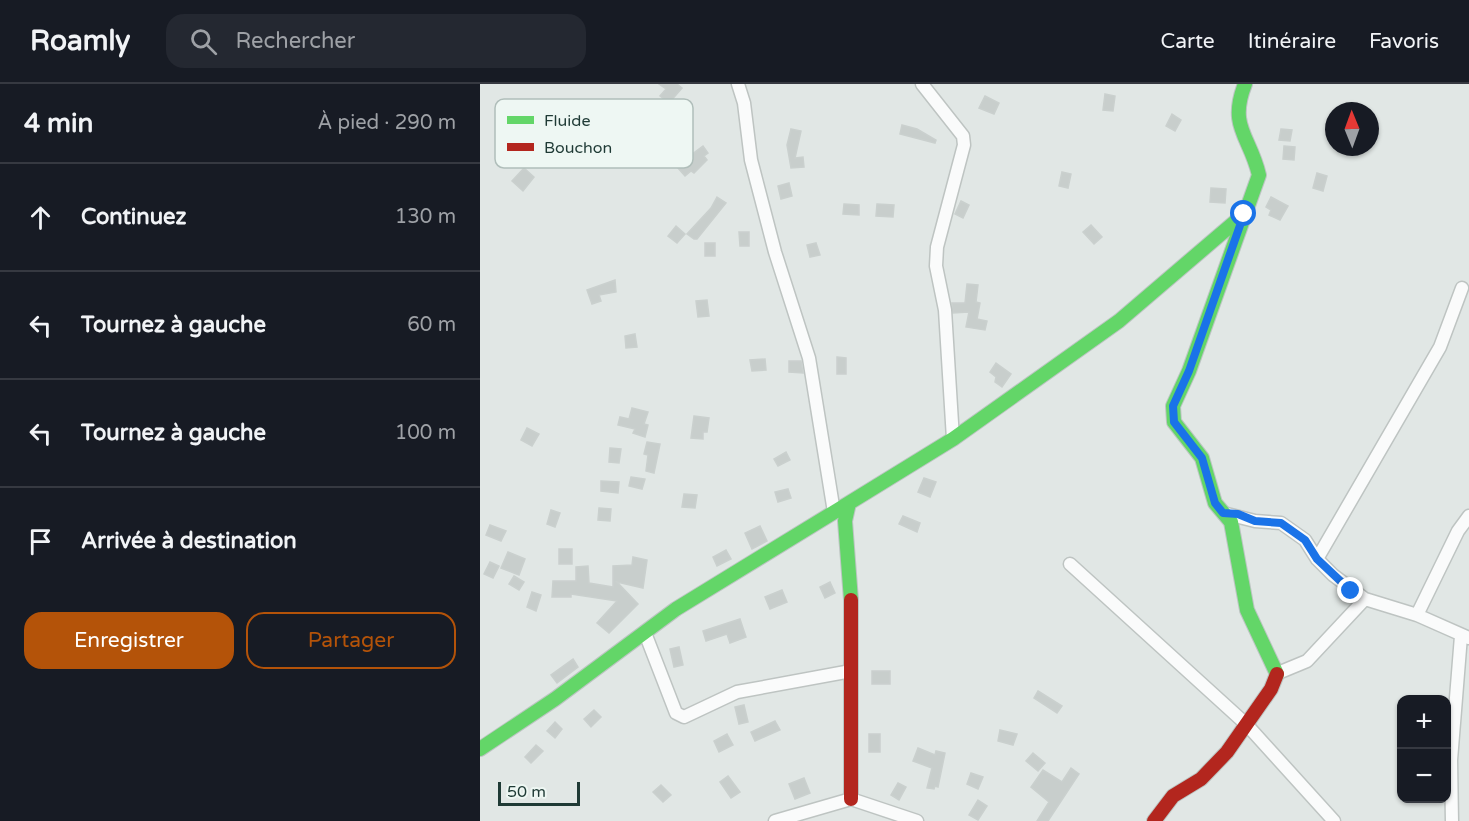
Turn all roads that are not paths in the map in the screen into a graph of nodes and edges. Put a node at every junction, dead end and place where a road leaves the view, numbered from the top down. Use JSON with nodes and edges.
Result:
{"nodes":[{"id":1,"x":738,"y":84,"type":"edge"},
{"id":2,"x":922,"y":84,"type":"edge"},
{"id":3,"x":1245,"y":84,"type":"edge"},
{"id":4,"x":1244,"y":214,"type":"junction"},
{"id":5,"x":1462,"y":288,"type":"dead end"},
{"id":6,"x":953,"y":439,"type":"junction"},
{"id":7,"x":849,"y":503,"type":"junction"},
{"id":8,"x":834,"y":512,"type":"junction"},
{"id":9,"x":1223,"y":513,"type":"junction"},
{"id":10,"x":1469,"y":516,"type":"edge"},
{"id":11,"x":1317,"y":559,"type":"junction"},
{"id":12,"x":1070,"y":564,"type":"dead end"},
{"id":13,"x":1365,"y":599,"type":"junction"},
{"id":14,"x":1417,"y":615,"type":"junction"},
{"id":15,"x":645,"y":633,"type":"junction"},
{"id":16,"x":1465,"y":637,"type":"edge"},
{"id":17,"x":850,"y":671,"type":"junction"},
{"id":18,"x":1278,"y":673,"type":"junction"},
{"id":19,"x":1247,"y":725,"type":"junction"},
{"id":20,"x":480,"y":749,"type":"edge"},
{"id":21,"x":850,"y":798,"type":"junction"},
{"id":22,"x":775,"y":821,"type":"edge"},
{"id":23,"x":917,"y":821,"type":"edge"},
{"id":24,"x":1155,"y":821,"type":"edge"},
{"id":25,"x":1334,"y":821,"type":"edge"},
{"id":26,"x":1452,"y":821,"type":"edge"}],
"edges":[{"from":1,"to":8,"type":"street"},
{"from":2,"to":6,"type":"street"},
{"from":3,"to":4,"type":"street"},
{"from":4,"to":6,"type":"street"},
{"from":4,"to":9,"type":"street"},
{"from":5,"to":11,"type":"street"},
{"from":6,"to":7,"type":"street"},
{"from":7,"to":8,"type":"street"},
{"from":7,"to":17,"type":"street"},
{"from":8,"to":15,"type":"street"},
{"from":9,"to":11,"type":"street"},
{"from":9,"to":18,"type":"street"},
{"from":10,"to":14,"type":"street"},
{"from":11,"to":13,"type":"street"},
{"from":12,"to":19,"type":"street"},
{"from":13,"to":14,"type":"street"},
{"from":13,"to":18,"type":"street"},
{"from":14,"to":16,"type":"street"},
{"from":15,"to":17,"type":"street"},
{"from":15,"to":20,"type":"street"},
{"from":16,"to":26,"type":"street"},
{"from":17,"to":21,"type":"street"},
{"from":18,"to":19,"type":"street"},
{"from":19,"to":24,"type":"street"},
{"from":19,"to":25,"type":"street"},
{"from":21,"to":22,"type":"street"},
{"from":21,"to":23,"type":"street"}]}
